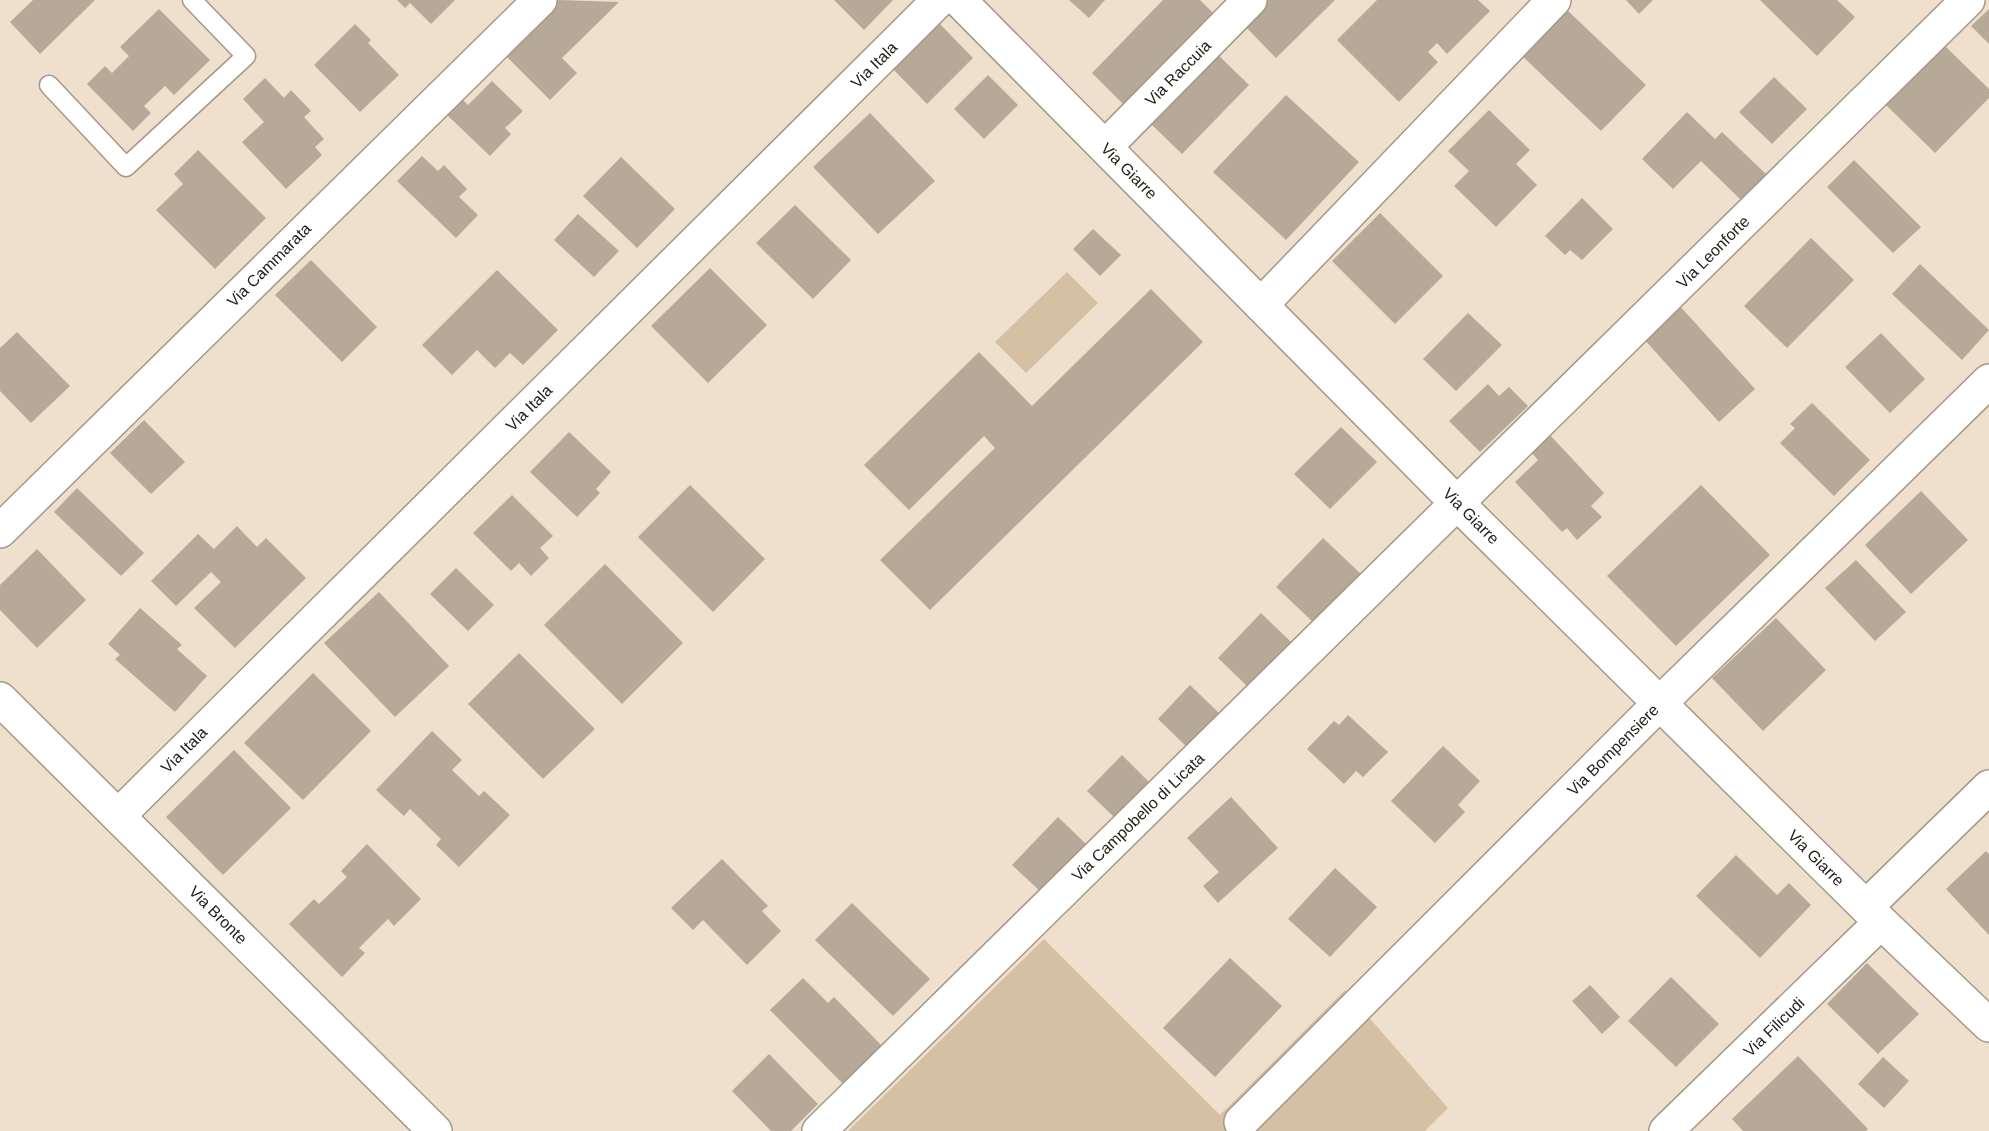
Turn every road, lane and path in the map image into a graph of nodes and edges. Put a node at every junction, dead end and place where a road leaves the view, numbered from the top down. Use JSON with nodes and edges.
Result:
{"nodes":[{"id":1,"x":192,"y":0,"type":"edge"},
{"id":2,"x":540,"y":0,"type":"edge"},
{"id":3,"x":939,"y":0,"type":"edge"},
{"id":4,"x":959,"y":0,"type":"edge"},
{"id":5,"x":1250,"y":0,"type":"edge"},
{"id":6,"x":1554,"y":0,"type":"edge"},
{"id":7,"x":1968,"y":0,"type":"edge"},
{"id":8,"x":49,"y":85,"type":"dead end"},
{"id":9,"x":1105,"y":147,"type":"junction"},
{"id":10,"x":1261,"y":305,"type":"junction"},
{"id":11,"x":1989,"y":381,"type":"edge"},
{"id":12,"x":1458,"y":504,"type":"junction"},
{"id":13,"x":0,"y":531,"type":"edge"},
{"id":14,"x":0,"y":699,"type":"edge"},
{"id":15,"x":1661,"y":702,"type":"junction"},
{"id":16,"x":1989,"y":787,"type":"edge"},
{"id":17,"x":118,"y":816,"type":"junction"},
{"id":18,"x":1873,"y":915,"type":"junction"},
{"id":19,"x":1989,"y":1025,"type":"edge"},
{"id":20,"x":1240,"y":1122,"type":"dead end"},
{"id":21,"x":433,"y":1130,"type":"edge"},
{"id":22,"x":819,"y":1131,"type":"edge"},
{"id":23,"x":1666,"y":1131,"type":"edge"}],
"edges":[{"from":1,"to":8,"type":"lane"},
{"from":2,"to":13,"type":"street","name":"Via Cammarata"},
{"from":3,"to":17,"type":"street","name":"Via Itala"},
{"from":4,"to":9,"type":"street","name":"Via Giarre"},
{"from":5,"to":9,"type":"street","name":"Via Raccuia"},
{"from":6,"to":10,"type":"street"},
{"from":7,"to":12,"type":"street","name":"Via Leonforte"},
{"from":9,"to":10,"type":"street","name":"Via Giarre"},
{"from":10,"to":12,"type":"street","name":"Via Giarre"},
{"from":11,"to":15,"type":"street","name":"Via Bompensiere"},
{"from":12,"to":15,"type":"street","name":"Via Giarre"},
{"from":12,"to":22,"type":"street","name":"Via Campobello di Licata"},
{"from":14,"to":17,"type":"street","name":"Via Bronte"},
{"from":15,"to":18,"type":"street","name":"Via Giarre"},
{"from":15,"to":20,"type":"street","name":"Via Bompensiere"},
{"from":16,"to":18,"type":"street","name":"Via Filicudi"},
{"from":17,"to":21,"type":"street","name":"Via Bronte"},
{"from":18,"to":19,"type":"street","name":"Via Giarre"},
{"from":18,"to":23,"type":"street","name":"Via Filicudi"}]}
